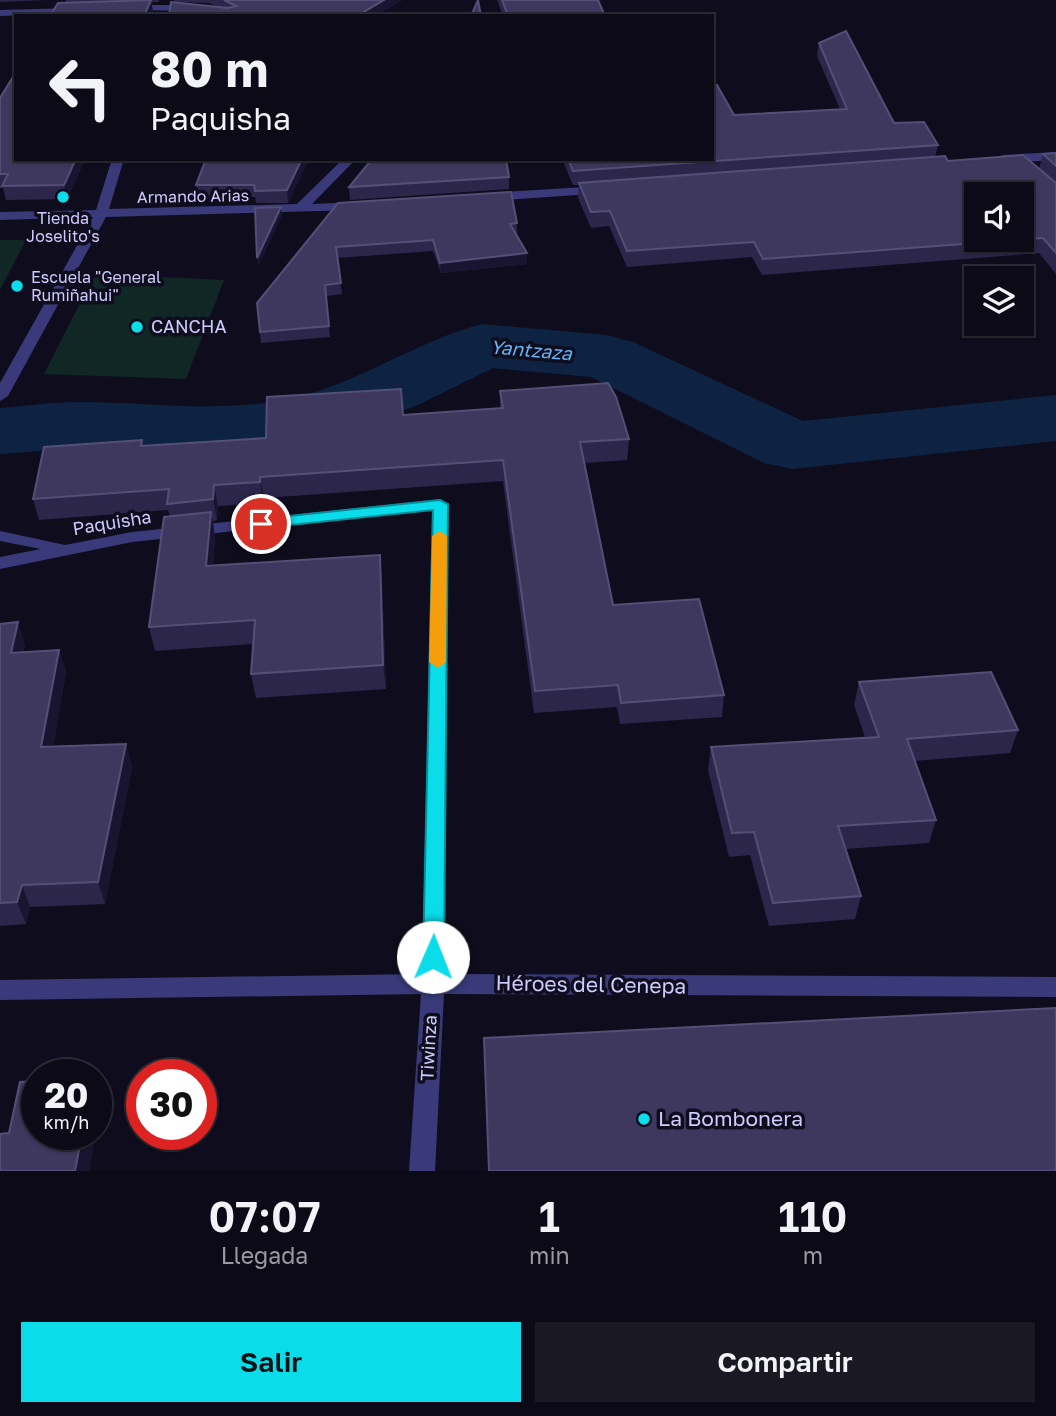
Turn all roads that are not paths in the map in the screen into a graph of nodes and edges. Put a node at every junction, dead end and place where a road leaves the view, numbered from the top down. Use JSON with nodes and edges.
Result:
{"nodes":[{"id":1,"x":157,"y":0,"type":"edge"},
{"id":2,"x":112,"y":8,"type":"edge"},
{"id":3,"x":86,"y":10,"type":"edge"},
{"id":4,"x":0,"y":13,"type":"edge"},
{"id":5,"x":1056,"y":156,"type":"edge"},
{"id":6,"x":1017,"y":158,"type":"junction"},
{"id":7,"x":990,"y":160,"type":"edge"},
{"id":8,"x":117,"y":161,"type":"edge"},
{"id":9,"x":348,"y":161,"type":"edge"},
{"id":10,"x":1027,"y":167,"type":"edge"},
{"id":11,"x":608,"y":190,"type":"edge"},
{"id":12,"x":474,"y":198,"type":"edge"},
{"id":13,"x":366,"y":205,"type":"edge"},
{"id":14,"x":299,"y":209,"type":"junction"},
{"id":15,"x":100,"y":214,"type":"junction"},
{"id":16,"x":0,"y":216,"type":"edge"},
{"id":17,"x":2,"y":392,"type":"edge"},
{"id":18,"x":440,"y":504,"type":"joint"},
{"id":19,"x":0,"y":536,"type":"edge"},
{"id":20,"x":73,"y":549,"type":"junction"},
{"id":21,"x":0,"y":563,"type":"edge"},
{"id":22,"x":433,"y":984,"type":"junction"},
{"id":23,"x":1056,"y":987,"type":"edge"},
{"id":24,"x":0,"y":990,"type":"edge"},
{"id":25,"x":422,"y":1171,"type":"edge"}],
"edges":[{"from":1,"to":2,"type":"street"},
{"from":3,"to":4,"type":"street"},
{"from":5,"to":6,"type":"street"},
{"from":6,"to":7,"type":"street"},
{"from":6,"to":10,"type":"street"},
{"from":8,"to":15,"type":"street"},
{"from":9,"to":14,"type":"street"},
{"from":11,"to":12,"type":"street"},
{"from":13,"to":14,"type":"street","name":"Armando Arias"},
{"from":14,"to":15,"type":"street","name":"Armando Arias"},
{"from":15,"to":16,"type":"street","name":"Armando Arias"},
{"from":15,"to":17,"type":"street"},
{"from":18,"to":20,"type":"street","name":"Paquisha"},
{"from":18,"to":22,"type":"street","name":"Tiwinza"},
{"from":19,"to":20,"type":"street"},
{"from":20,"to":21,"type":"street","name":"Paquisha"},
{"from":22,"to":23,"type":"street","name":"Héroes del Cenepa"},
{"from":22,"to":24,"type":"street","name":"Héroes del Cenepa"},
{"from":22,"to":25,"type":"street","name":"Tiwinza"}]}
